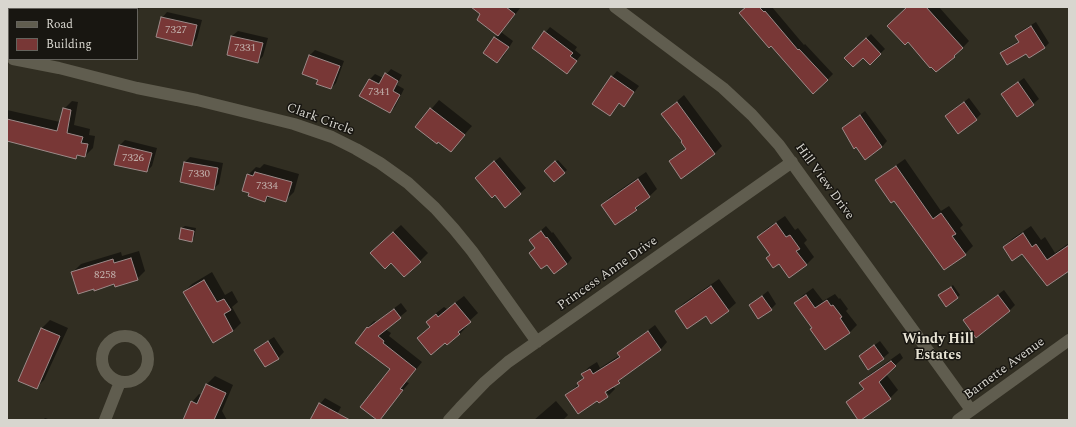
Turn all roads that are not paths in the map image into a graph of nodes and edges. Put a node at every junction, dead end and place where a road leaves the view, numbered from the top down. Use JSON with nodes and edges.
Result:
{"nodes":[{"id":1,"x":615,"y":7,"type":"edge"},
{"id":2,"x":18,"y":60,"type":"edge"},
{"id":3,"x":792,"y":162,"type":"junction"},
{"id":4,"x":1069,"y":340,"type":"edge"},
{"id":5,"x":536,"y":342,"type":"junction"},
{"id":6,"x":120,"y":382,"type":"dead end"},
{"id":7,"x":971,"y":410,"type":"junction"},
{"id":8,"x":105,"y":420,"type":"edge"},
{"id":9,"x":449,"y":420,"type":"edge"},
{"id":10,"x":958,"y":420,"type":"edge"}],
"edges":[{"from":1,"to":3,"type":"street","name":"Hill View Drive"},
{"from":2,"to":5,"type":"street","name":"Clark Circle"},
{"from":3,"to":5,"type":"street","name":"Princess Anne Drive"},
{"from":3,"to":7,"type":"street","name":"Hill View Drive"},
{"from":4,"to":7,"type":"street","name":"Barnette Avenue"},
{"from":5,"to":9,"type":"street","name":"Princess Anne Drive"},
{"from":6,"to":8,"type":"street"},
{"from":7,"to":10,"type":"street","name":"Barnette Avenue"}]}
